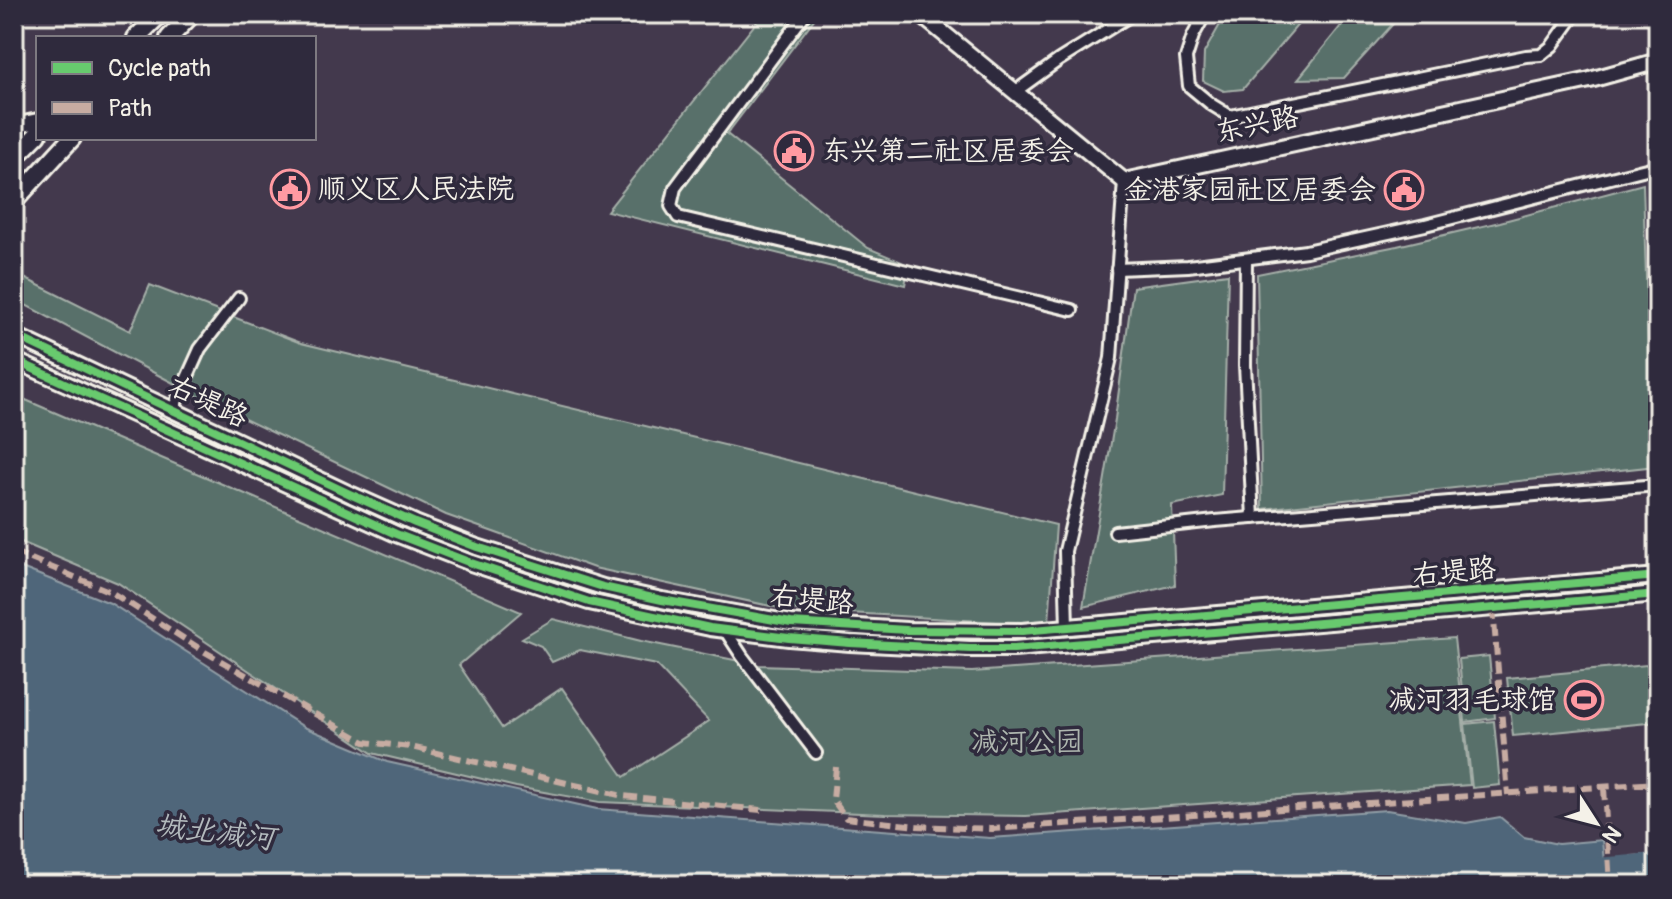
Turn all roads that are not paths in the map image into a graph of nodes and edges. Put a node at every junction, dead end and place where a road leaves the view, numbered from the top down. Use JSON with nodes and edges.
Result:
{"nodes":[{"id":1,"x":160,"y":14,"type":"edge"},
{"id":2,"x":192,"y":14,"type":"edge"},
{"id":3,"x":805,"y":14,"type":"edge"},
{"id":4,"x":920,"y":14,"type":"edge"},
{"id":5,"x":1140,"y":14,"type":"edge"},
{"id":6,"x":1205,"y":14,"type":"edge"},
{"id":7,"x":1575,"y":14,"type":"edge"},
{"id":8,"x":138,"y":36,"type":"edge"},
{"id":9,"x":171,"y":36,"type":"edge"},
{"id":10,"x":1658,"y":61,"type":"edge"},
{"id":11,"x":1016,"y":91,"type":"junction"},
{"id":12,"x":36,"y":121,"type":"edge"},
{"id":13,"x":14,"y":126,"type":"edge"},
{"id":14,"x":36,"y":136,"type":"edge"},
{"id":15,"x":70,"y":140,"type":"edge"},
{"id":16,"x":14,"y":158,"type":"edge"},
{"id":17,"x":1658,"y":166,"type":"edge"},
{"id":18,"x":1124,"y":181,"type":"junction"},
{"id":19,"x":14,"y":201,"type":"edge"},
{"id":20,"x":1246,"y":259,"type":"junction"},
{"id":21,"x":1117,"y":269,"type":"junction"},
{"id":22,"x":239,"y":298,"type":"dead end"},
{"id":23,"x":1072,"y":310,"type":"dead end"},
{"id":24,"x":14,"y":335,"type":"edge"},
{"id":25,"x":14,"y":360,"type":"edge"},
{"id":26,"x":173,"y":409,"type":"junction"},
{"id":27,"x":1658,"y":485,"type":"edge"},
{"id":28,"x":1253,"y":518,"type":"junction"},
{"id":29,"x":1115,"y":532,"type":"dead end"},
{"id":30,"x":1658,"y":576,"type":"edge"},
{"id":31,"x":1658,"y":594,"type":"edge"},
{"id":32,"x":1067,"y":628,"type":"junction"},
{"id":33,"x":725,"y":630,"type":"junction"},
{"id":34,"x":816,"y":753,"type":"dead end"}],
"edges":[{"from":1,"to":8,"type":"main road"},
{"from":2,"to":9,"type":"main road"},
{"from":3,"to":23,"type":"street"},
{"from":4,"to":11,"type":"main road"},
{"from":5,"to":11,"type":"street"},
{"from":6,"to":7,"type":"street"},
{"from":10,"to":18,"type":"main road","name":"东兴路"},
{"from":11,"to":18,"type":"main road"},
{"from":12,"to":13,"type":"main road"},
{"from":14,"to":16,"type":"main road"},
{"from":15,"to":19,"type":"main road"},
{"from":17,"to":20,"type":"street"},
{"from":18,"to":21,"type":"street"},
{"from":20,"to":21,"type":"street"},
{"from":20,"to":28,"type":"street"},
{"from":21,"to":32,"type":"street"},
{"from":22,"to":26,"type":"street"},
{"from":24,"to":26,"type":"main road","name":"右堤路"},
{"from":25,"to":33,"type":"main road","name":"右堤路"},
{"from":26,"to":32,"type":"main road","name":"右堤路"},
{"from":27,"to":28,"type":"street"},
{"from":28,"to":29,"type":"street"},
{"from":30,"to":32,"type":"main road","name":"右堤路"},
{"from":31,"to":33,"type":"main road","name":"右堤路"},
{"from":33,"to":34,"type":"street"}]}
